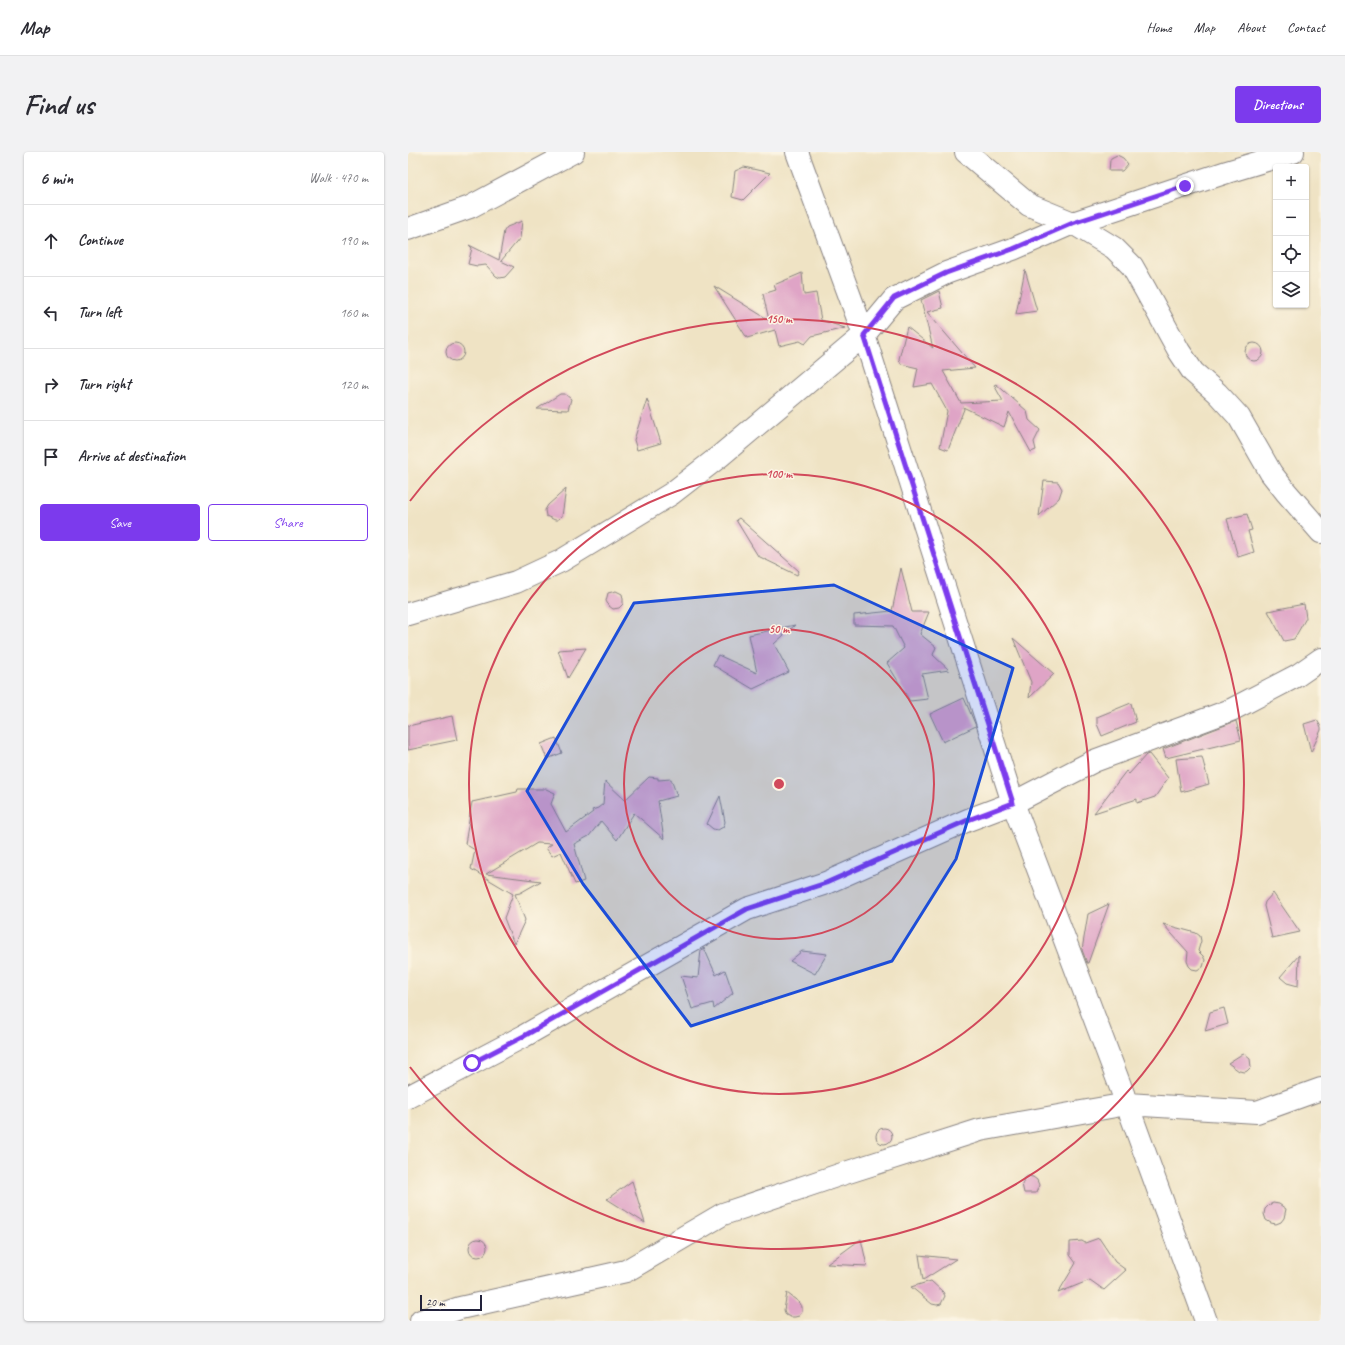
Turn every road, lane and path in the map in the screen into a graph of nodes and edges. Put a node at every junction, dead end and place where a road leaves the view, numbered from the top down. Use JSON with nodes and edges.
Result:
{"nodes":[{"id":1,"x":573,"y":152,"type":"edge"},
{"id":2,"x":797,"y":152,"type":"edge"},
{"id":3,"x":966,"y":152,"type":"edge"},
{"id":4,"x":1293,"y":152,"type":"edge"},
{"id":5,"x":1073,"y":223,"type":"junction"},
{"id":6,"x":408,"y":229,"type":"edge"},
{"id":7,"x":864,"y":335,"type":"junction"},
{"id":8,"x":1321,"y":532,"type":"edge"},
{"id":9,"x":408,"y":614,"type":"edge"},
{"id":10,"x":1321,"y":659,"type":"edge"},
{"id":11,"x":1013,"y":803,"type":"junction"},
{"id":12,"x":1321,"y":1089,"type":"edge"},
{"id":13,"x":408,"y":1097,"type":"edge"},
{"id":14,"x":1127,"y":1104,"type":"junction"},
{"id":15,"x":421,"y":1321,"type":"edge"},
{"id":16,"x":1206,"y":1321,"type":"edge"}],
"edges":[{"from":1,"to":6,"type":"street"},
{"from":2,"to":7,"type":"street"},
{"from":3,"to":5,"type":"street"},
{"from":4,"to":5,"type":"street"},
{"from":5,"to":7,"type":"street"},
{"from":5,"to":8,"type":"street"},
{"from":7,"to":9,"type":"street"},
{"from":7,"to":11,"type":"street"},
{"from":10,"to":11,"type":"street"},
{"from":11,"to":13,"type":"street"},
{"from":11,"to":14,"type":"street"},
{"from":12,"to":14,"type":"street"},
{"from":14,"to":15,"type":"street"},
{"from":14,"to":16,"type":"street"}]}
